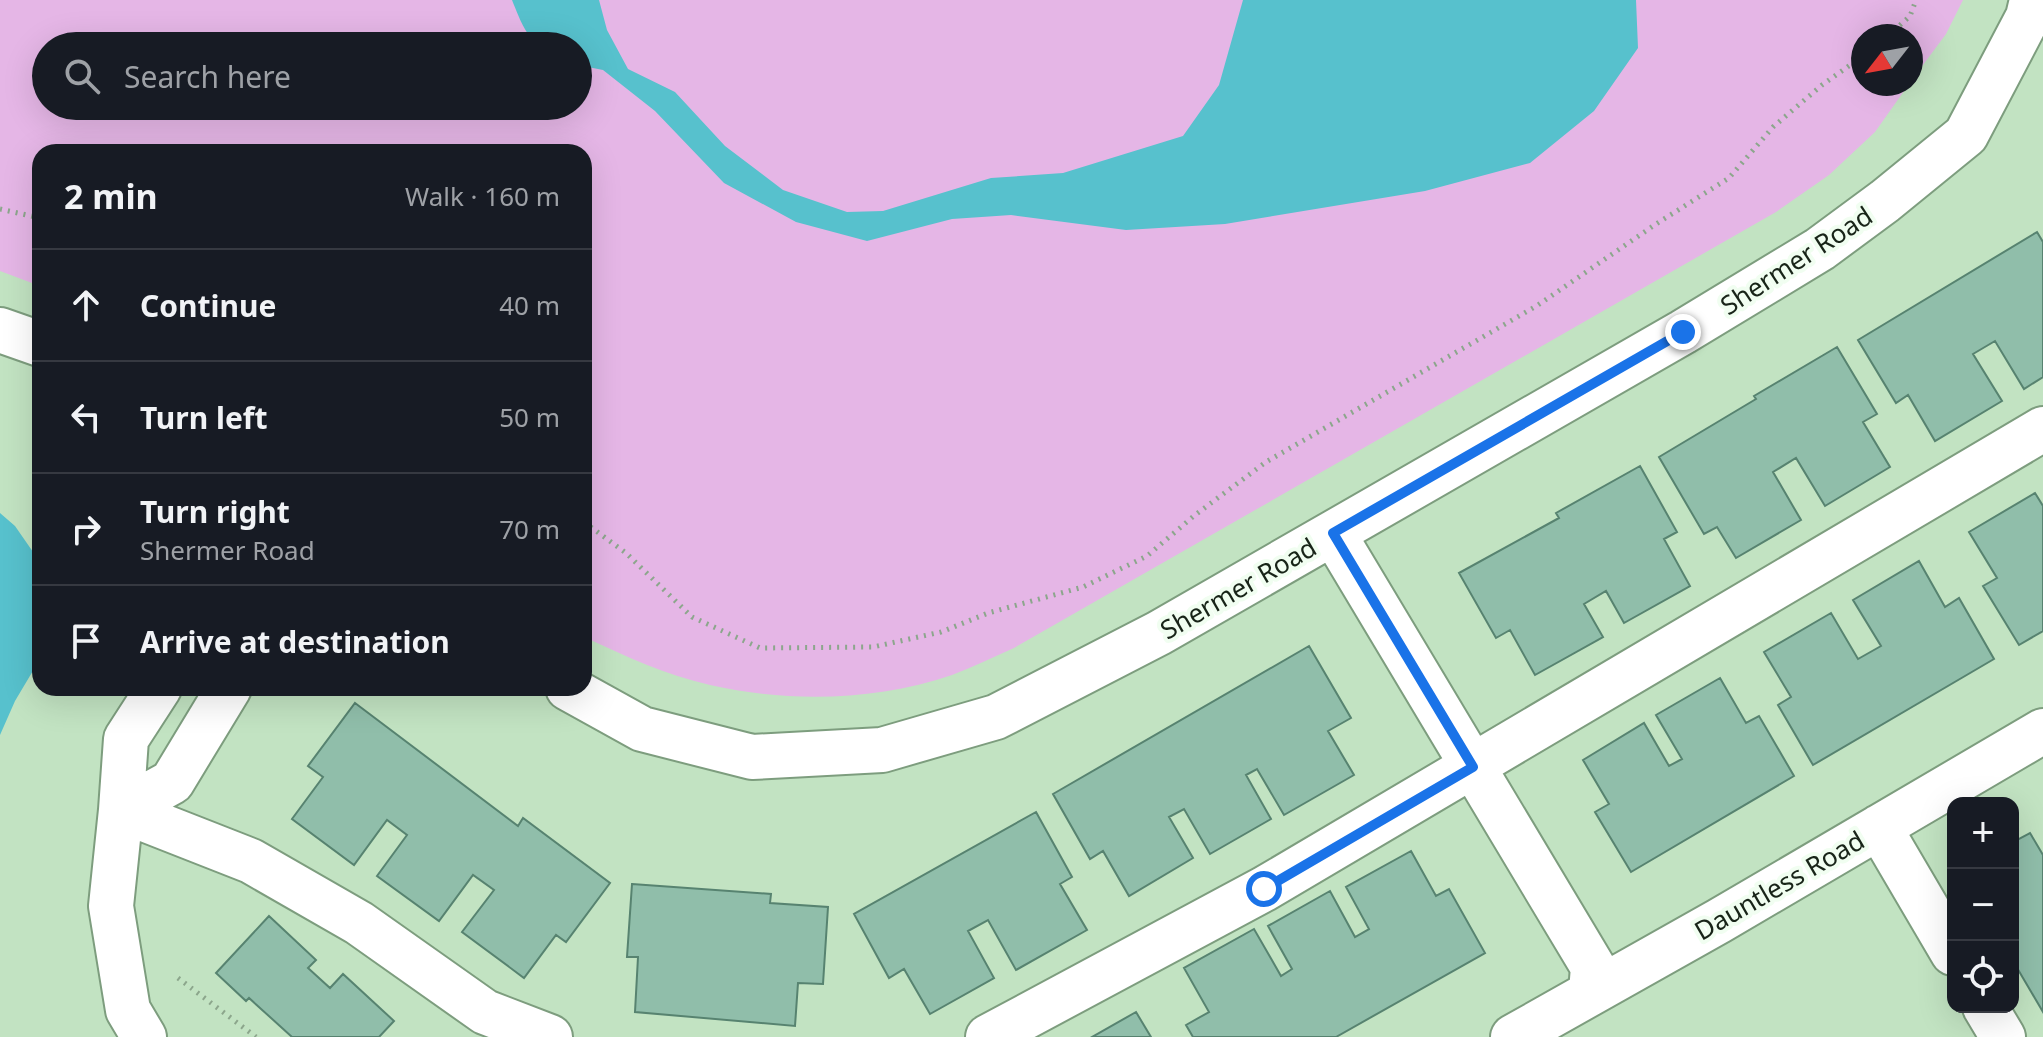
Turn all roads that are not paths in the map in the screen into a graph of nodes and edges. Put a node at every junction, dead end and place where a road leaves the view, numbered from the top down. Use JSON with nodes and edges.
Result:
{"nodes":[{"id":1,"x":2032,"y":0,"type":"edge"},
{"id":2,"x":0,"y":330,"type":"edge"},
{"id":3,"x":32,"y":341,"type":"edge"},
{"id":4,"x":2043,"y":429,"type":"edge"},
{"id":5,"x":1333,"y":533,"type":"junction"},
{"id":6,"x":154,"y":696,"type":"edge"},
{"id":7,"x":224,"y":696,"type":"edge"},
{"id":8,"x":582,"y":696,"type":"edge"},
{"id":9,"x":2043,"y":731,"type":"edge"},
{"id":10,"x":1473,"y":767,"type":"junction"},
{"id":11,"x":121,"y":810,"type":"junction"},
{"id":12,"x":1879,"y":827,"type":"junction"},
{"id":13,"x":1947,"y":943,"type":"edge"},
{"id":14,"x":1591,"y":992,"type":"junction"},
{"id":15,"x":1989,"y":1013,"type":"edge"},
{"id":16,"x":144,"y":1037,"type":"edge"},
{"id":17,"x":550,"y":1037,"type":"edge"},
{"id":18,"x":988,"y":1037,"type":"edge"},
{"id":19,"x":1513,"y":1037,"type":"edge"},
{"id":20,"x":2003,"y":1037,"type":"edge"}],
"edges":[{"from":1,"to":5,"type":"street","name":"Shermer Road"},
{"from":2,"to":3,"type":"street"},
{"from":4,"to":10,"type":"street"},
{"from":5,"to":8,"type":"street","name":"Shermer Road"},
{"from":5,"to":10,"type":"street"},
{"from":6,"to":11,"type":"street"},
{"from":7,"to":11,"type":"street"},
{"from":9,"to":12,"type":"street","name":"Dauntless Road"},
{"from":10,"to":14,"type":"street"},
{"from":10,"to":18,"type":"street"},
{"from":11,"to":16,"type":"street"},
{"from":11,"to":17,"type":"street"},
{"from":12,"to":13,"type":"street"},
{"from":12,"to":14,"type":"street","name":"Dauntless Road"},
{"from":14,"to":19,"type":"street","name":"Dauntless Road"},
{"from":15,"to":20,"type":"street"}]}
